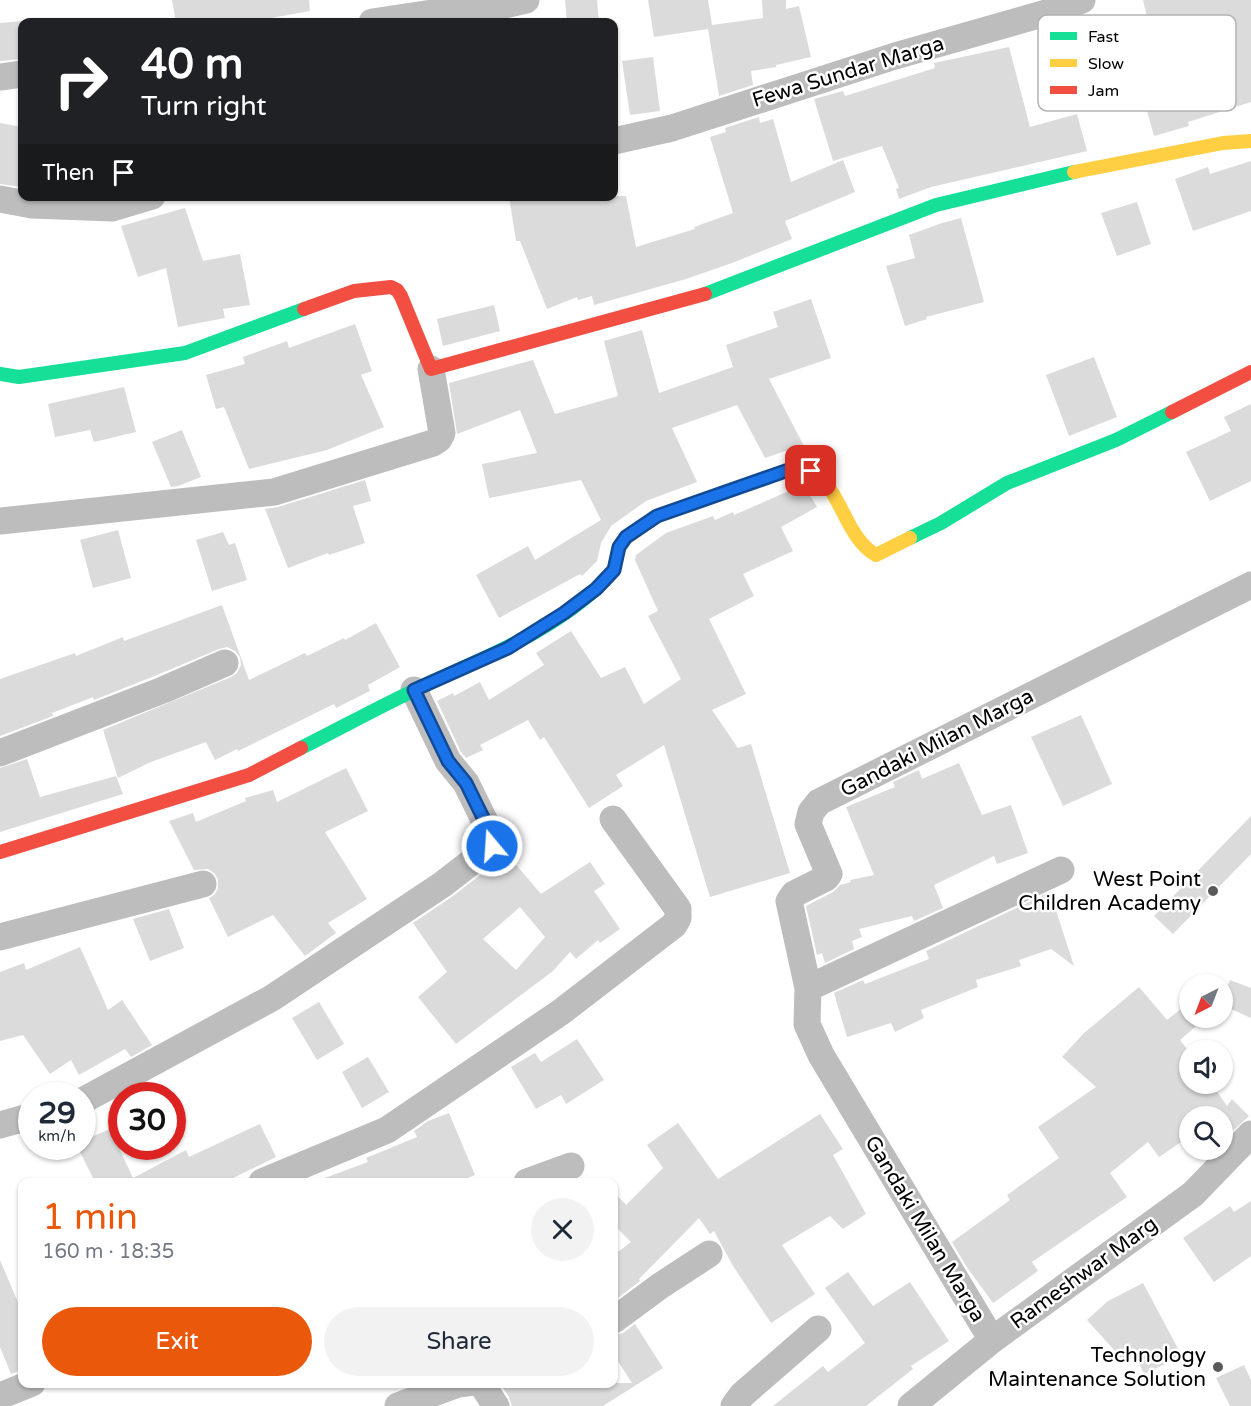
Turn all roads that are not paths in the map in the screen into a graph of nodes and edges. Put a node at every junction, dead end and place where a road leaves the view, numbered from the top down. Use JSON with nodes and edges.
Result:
{"nodes":[{"id":1,"x":526,"y":0,"type":"edge"},
{"id":2,"x":1082,"y":0,"type":"edge"},
{"id":3,"x":1038,"y":15,"type":"edge"},
{"id":4,"x":1039,"y":15,"type":"edge"},
{"id":5,"x":454,"y":16,"type":"edge"},
{"id":6,"x":427,"y":18,"type":"edge"},
{"id":7,"x":18,"y":75,"type":"edge"},
{"id":8,"x":0,"y":78,"type":"edge"},
{"id":9,"x":618,"y":140,"type":"edge"},
{"id":10,"x":1251,"y":141,"type":"edge"},
{"id":11,"x":0,"y":199,"type":"edge"},
{"id":12,"x":134,"y":201,"type":"edge"},
{"id":13,"x":431,"y":369,"type":"junction"},
{"id":14,"x":1251,"y":372,"type":"edge"},
{"id":15,"x":0,"y":374,"type":"edge"},
{"id":16,"x":0,"y":521,"type":"edge"},
{"id":17,"x":1251,"y":585,"type":"edge"},
{"id":18,"x":225,"y":663,"type":"dead end"},
{"id":19,"x":414,"y":690,"type":"junction"},
{"id":20,"x":0,"y":753,"type":"edge"},
{"id":21,"x":613,"y":819,"type":"dead end"},
{"id":22,"x":0,"y":852,"type":"edge"},
{"id":23,"x":1061,"y":870,"type":"dead end"},
{"id":24,"x":203,"y":884,"type":"dead end"},
{"id":25,"x":0,"y":937,"type":"edge"},
{"id":26,"x":808,"y":988,"type":"junction"},
{"id":27,"x":96,"y":1093,"type":"edge"},
{"id":28,"x":18,"y":1120,"type":"edge"},
{"id":29,"x":0,"y":1125,"type":"edge"},
{"id":30,"x":1251,"y":1134,"type":"edge"},
{"id":31,"x":571,"y":1166,"type":"dead end"},
{"id":32,"x":272,"y":1178,"type":"edge"},
{"id":33,"x":538,"y":1178,"type":"edge"},
{"id":34,"x":709,"y":1254,"type":"dead end"},
{"id":35,"x":618,"y":1317,"type":"edge"},
{"id":36,"x":818,"y":1329,"type":"dead end"},
{"id":37,"x":992,"y":1340,"type":"junction"},
{"id":38,"x":20,"y":1388,"type":"edge"},
{"id":39,"x":451,"y":1388,"type":"edge"},
{"id":40,"x":473,"y":1388,"type":"edge"},
{"id":41,"x":0,"y":1396,"type":"edge"},
{"id":42,"x":398,"y":1406,"type":"edge"},
{"id":43,"x":496,"y":1406,"type":"edge"},
{"id":44,"x":734,"y":1406,"type":"edge"},
{"id":45,"x":911,"y":1406,"type":"edge"}],
"edges":[{"from":1,"to":5,"type":"street"},
{"from":2,"to":4,"type":"street","name":"Fewa Sundar Marga"},
{"from":3,"to":9,"type":"street","name":"Fewa Sundar Marga"},
{"from":5,"to":6,"type":"street"},
{"from":7,"to":8,"type":"street"},
{"from":10,"to":13,"type":"street"},
{"from":11,"to":12,"type":"street"},
{"from":13,"to":15,"type":"street"},
{"from":13,"to":16,"type":"street"},
{"from":14,"to":19,"type":"street"},
{"from":17,"to":26,"type":"street","name":"Gandaki Milan Marga"},
{"from":18,"to":20,"type":"street"},
{"from":19,"to":22,"type":"street"},
{"from":19,"to":27,"type":"street"},
{"from":21,"to":32,"type":"street"},
{"from":23,"to":26,"type":"street"},
{"from":24,"to":25,"type":"street"},
{"from":26,"to":37,"type":"street","name":"Gandaki Milan Marga"},
{"from":28,"to":29,"type":"street"},
{"from":30,"to":37,"type":"street","name":"Rameshwar Marg"},
{"from":31,"to":33,"type":"street"},
{"from":34,"to":35,"type":"street"},
{"from":36,"to":44,"type":"street"},
{"from":37,"to":45,"type":"street","name":"Rameshwar Marg"},
{"from":38,"to":41,"type":"street"},
{"from":39,"to":42,"type":"street"},
{"from":40,"to":43,"type":"street"}]}
